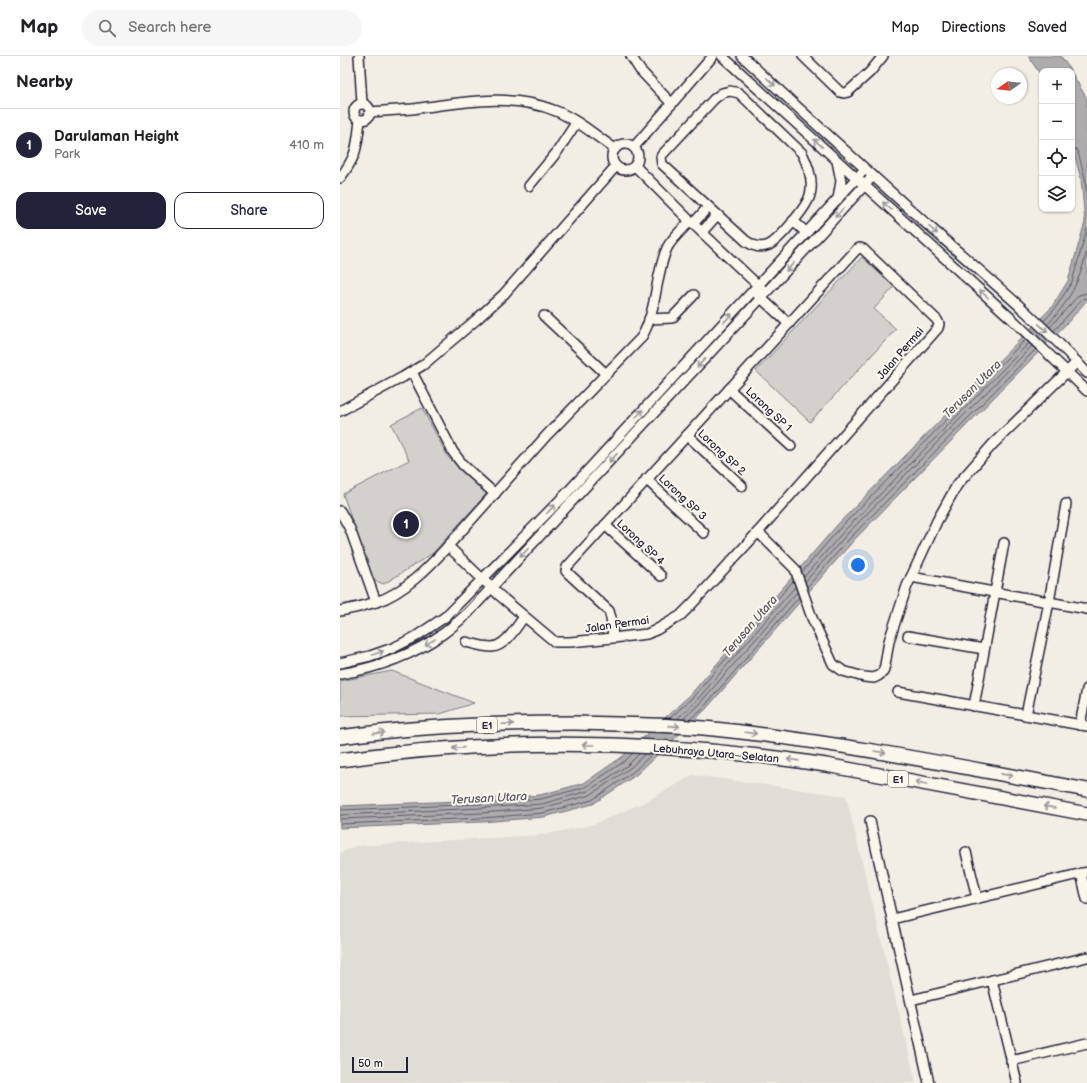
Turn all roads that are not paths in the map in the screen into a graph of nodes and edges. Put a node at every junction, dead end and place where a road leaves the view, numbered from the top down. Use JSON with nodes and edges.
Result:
{"nodes":[{"id":1,"x":359,"y":56,"type":"edge"},
{"id":2,"x":631,"y":56,"type":"edge"},
{"id":3,"x":713,"y":56,"type":"edge"},
{"id":4,"x":722,"y":56,"type":"edge"},
{"id":5,"x":742,"y":56,"type":"edge"},
{"id":6,"x":802,"y":56,"type":"edge"},
{"id":7,"x":882,"y":56,"type":"edge"},
{"id":8,"x":362,"y":103,"type":"junction"},
{"id":9,"x":672,"y":104,"type":"junction"},
{"id":10,"x":370,"y":112,"type":"junction"},
{"id":11,"x":360,"y":120,"type":"junction"},
{"id":12,"x":576,"y":123,"type":"junction"},
{"id":13,"x":634,"y":147,"type":"junction"},
{"id":14,"x":615,"y":149,"type":"junction"},
{"id":15,"x":837,"y":161,"type":"junction"},
{"id":16,"x":616,"y":166,"type":"junction"},
{"id":17,"x":635,"y":166,"type":"junction"},
{"id":18,"x":865,"y":170,"type":"junction"},
{"id":19,"x":873,"y":176,"type":"junction"},
{"id":20,"x":340,"y":178,"type":"edge"},
{"id":21,"x":857,"y":179,"type":"junction"},
{"id":22,"x":529,"y":186,"type":"dead end"},
{"id":23,"x":864,"y":186,"type":"junction"},
{"id":24,"x":838,"y":200,"type":"junction"},
{"id":25,"x":708,"y":207,"type":"junction"},
{"id":26,"x":717,"y":215,"type":"junction"},
{"id":27,"x":793,"y":221,"type":"junction"},
{"id":28,"x":691,"y":223,"type":"junction"},
{"id":29,"x":702,"y":232,"type":"junction"},
{"id":30,"x":807,"y":233,"type":"junction"},
{"id":31,"x":756,"y":288,"type":"junction"},
{"id":32,"x":694,"y":294,"type":"dead end"},
{"id":33,"x":764,"y":296,"type":"junction"},
{"id":34,"x":544,"y":316,"type":"dead end"},
{"id":35,"x":649,"y":319,"type":"junction"},
{"id":36,"x":789,"y":324,"type":"junction"},
{"id":37,"x":1077,"y":362,"type":"junction"},
{"id":38,"x":412,"y":372,"type":"junction"},
{"id":39,"x":1067,"y":372,"type":"junction"},
{"id":40,"x":1087,"y":373,"type":"edge"},
{"id":41,"x":606,"y":374,"type":"junction"},
{"id":42,"x":729,"y":389,"type":"junction"},
{"id":43,"x":1087,"y":392,"type":"edge"},
{"id":44,"x":340,"y":411,"type":"edge"},
{"id":45,"x":687,"y":435,"type":"junction"},
{"id":46,"x":791,"y":446,"type":"dead end"},
{"id":47,"x":646,"y":479,"type":"junction"},
{"id":48,"x":742,"y":486,"type":"dead end"},
{"id":49,"x":495,"y":494,"type":"junction"},
{"id":50,"x":1066,"y":504,"type":"dead end"},
{"id":51,"x":340,"y":511,"type":"edge"},
{"id":52,"x":605,"y":526,"type":"junction"},
{"id":53,"x":758,"y":532,"type":"junction"},
{"id":54,"x":704,"y":533,"type":"dead end"},
{"id":55,"x":1004,"y":543,"type":"dead end"},
{"id":56,"x":448,"y":546,"type":"junction"},
{"id":57,"x":661,"y":576,"type":"dead end"},
{"id":58,"x":911,"y":577,"type":"junction"},
{"id":59,"x":483,"y":579,"type":"junction"},
{"id":60,"x":492,"y":588,"type":"junction"},
{"id":61,"x":994,"y":592,"type":"junction"},
{"id":62,"x":376,"y":602,"type":"junction"},
{"id":63,"x":1049,"y":602,"type":"junction"},
{"id":64,"x":1087,"y":609,"type":"edge"},
{"id":65,"x":340,"y":611,"type":"edge"},
{"id":66,"x":524,"y":617,"type":"junction"},
{"id":67,"x":908,"y":636,"type":"dead end"},
{"id":68,"x":613,"y":638,"type":"junction"},
{"id":69,"x":466,"y":642,"type":"dead end"},
{"id":70,"x":984,"y":649,"type":"junction"},
{"id":71,"x":340,"y":663,"type":"edge"},
{"id":72,"x":340,"y":674,"type":"edge"},
{"id":73,"x":1087,"y":689,"type":"edge"},
{"id":74,"x":898,"y":692,"type":"dead end"},
{"id":75,"x":974,"y":706,"type":"junction"},
{"id":76,"x":1026,"y":715,"type":"junction"},
{"id":77,"x":1084,"y":725,"type":"edge"},
{"id":78,"x":340,"y":737,"type":"edge"},
{"id":79,"x":340,"y":760,"type":"edge"},
{"id":80,"x":1087,"y":790,"type":"edge"},
{"id":81,"x":1087,"y":814,"type":"edge"},
{"id":82,"x":870,"y":821,"type":"dead end"},
{"id":83,"x":966,"y":852,"type":"dead end"},
{"id":84,"x":1084,"y":873,"type":"edge"},
{"id":85,"x":977,"y":898,"type":"junction"},
{"id":86,"x":1087,"y":899,"type":"edge"},
{"id":87,"x":892,"y":919,"type":"junction"},
{"id":88,"x":1087,"y":957,"type":"edge"},
{"id":89,"x":992,"y":980,"type":"junction"},
{"id":90,"x":911,"y":1000,"type":"junction"},
{"id":91,"x":1087,"y":1043,"type":"edge"},
{"id":92,"x":1011,"y":1061,"type":"junction"},
{"id":93,"x":929,"y":1083,"type":"edge"},
{"id":94,"x":1017,"y":1083,"type":"edge"}],
"edges":[{"from":1,"to":8,"type":"street"},
{"from":2,"to":9,"type":"street"},
{"from":3,"to":9,"type":"street"},
{"from":15,"to":4,"type":"street","one_way":true},
{"from":5,"to":18,"type":"street","one_way":true},
{"from":6,"to":7,"type":"street"},
{"from":8,"to":10,"type":"street"},
{"from":8,"to":11,"type":"street"},
{"from":9,"to":13,"type":"street"},
{"from":10,"to":11,"type":"street"},
{"from":10,"to":12,"type":"street"},
{"from":11,"to":20,"type":"street"},
{"from":12,"to":14,"type":"street"},
{"from":12,"to":22,"type":"street"},
{"from":13,"to":14,"type":"street"},
{"from":13,"to":17,"type":"street"},
{"from":14,"to":16,"type":"street"},
{"from":15,"to":21,"type":"street"},
{"from":15,"to":24,"type":"street"},
{"from":16,"to":17,"type":"street"},
{"from":16,"to":38,"type":"street"},
{"from":17,"to":28,"type":"street"},
{"from":18,"to":19,"type":"street"},
{"from":18,"to":21,"type":"street"},
{"from":19,"to":23,"type":"street"},
{"from":19,"to":37,"type":"street","one_way":true},
{"from":21,"to":23,"type":"street"},
{"from":21,"to":24,"type":"street"},
{"from":23,"to":33,"type":"street","one_way":true},
{"from":39,"to":23,"type":"street","one_way":true},
{"from":24,"to":30,"type":"street"},
{"from":25,"to":26,"type":"street"},
{"from":25,"to":27,"type":"street"},
{"from":25,"to":28,"type":"street"},
{"from":26,"to":27,"type":"street"},
{"from":26,"to":29,"type":"street"},
{"from":27,"to":30,"type":"street"},
{"from":28,"to":29,"type":"street"},
{"from":28,"to":35,"type":"street"},
{"from":29,"to":31,"type":"street"},
{"from":30,"to":31,"type":"street"},
{"from":31,"to":33,"type":"street"},
{"from":59,"to":31,"type":"street","one_way":true},
{"from":32,"to":35,"type":"street"},
{"from":33,"to":36,"type":"street"},
{"from":33,"to":60,"type":"street","one_way":true},
{"from":34,"to":41,"type":"street"},
{"from":35,"to":41,"type":"street"},
{"from":36,"to":42,"type":"street","name":"Jalan Permai"},
{"from":36,"to":53,"type":"street","name":"Jalan Permai"},
{"from":37,"to":39,"type":"street"},
{"from":37,"to":40,"type":"street"},
{"from":38,"to":44,"type":"street"},
{"from":38,"to":49,"type":"street"},
{"from":39,"to":43,"type":"street"},
{"from":39,"to":58,"type":"street"},
{"from":41,"to":49,"type":"street"},
{"from":42,"to":45,"type":"street","name":"Jalan Permai"},
{"from":42,"to":46,"type":"street","name":"Lorong SP 1"},
{"from":45,"to":47,"type":"street","name":"Jalan Permai"},
{"from":45,"to":48,"type":"street","name":"Lorong SP 2"},
{"from":47,"to":52,"type":"street","name":"Jalan Permai"},
{"from":47,"to":54,"type":"street","name":"Lorong SP 3"},
{"from":49,"to":56,"type":"street"},
{"from":50,"to":63,"type":"street"},
{"from":51,"to":62,"type":"street"},
{"from":52,"to":57,"type":"street","name":"Lorong SP 4"},
{"from":52,"to":68,"type":"street","name":"Jalan Permai"},
{"from":53,"to":58,"type":"street"},
{"from":53,"to":68,"type":"street","name":"Jalan Permai"},
{"from":55,"to":61,"type":"street"},
{"from":56,"to":59,"type":"street","name":"Jalan Permai"},
{"from":56,"to":62,"type":"street"},
{"from":58,"to":61,"type":"street"},
{"from":59,"to":60,"type":"street","name":"Jalan Permai"},
{"from":71,"to":59,"type":"street","one_way":true},
{"from":60,"to":66,"type":"street","name":"Jalan Permai"},
{"from":60,"to":72,"type":"street","one_way":true},
{"from":61,"to":63,"type":"street"},
{"from":61,"to":70,"type":"street"},
{"from":62,"to":65,"type":"street"},
{"from":63,"to":64,"type":"street"},
{"from":63,"to":76,"type":"street"},
{"from":66,"to":68,"type":"street","name":"Jalan Permai"},
{"from":66,"to":69,"type":"street"},
{"from":67,"to":70,"type":"street"},
{"from":70,"to":75,"type":"street"},
{"from":73,"to":77,"type":"street"},
{"from":74,"to":75,"type":"street"},
{"from":75,"to":76,"type":"street"},
{"from":76,"to":77,"type":"street"},
{"from":78,"to":80,"type":"highway","name":"Lebuhraya Utara–Selatan","number":"E1","one_way":true},
{"from":81,"to":79,"type":"highway","name":"Lebuhraya Utara–Selatan","number":"E1","one_way":true},
{"from":82,"to":87,"type":"street"},
{"from":83,"to":85,"type":"street"},
{"from":84,"to":85,"type":"street"},
{"from":84,"to":86,"type":"street"},
{"from":85,"to":87,"type":"street"},
{"from":87,"to":90,"type":"street"},
{"from":88,"to":89,"type":"street"},
{"from":89,"to":90,"type":"street"},
{"from":89,"to":92,"type":"street"},
{"from":90,"to":93,"type":"street"},
{"from":91,"to":92,"type":"street"},
{"from":92,"to":94,"type":"street"}]}
